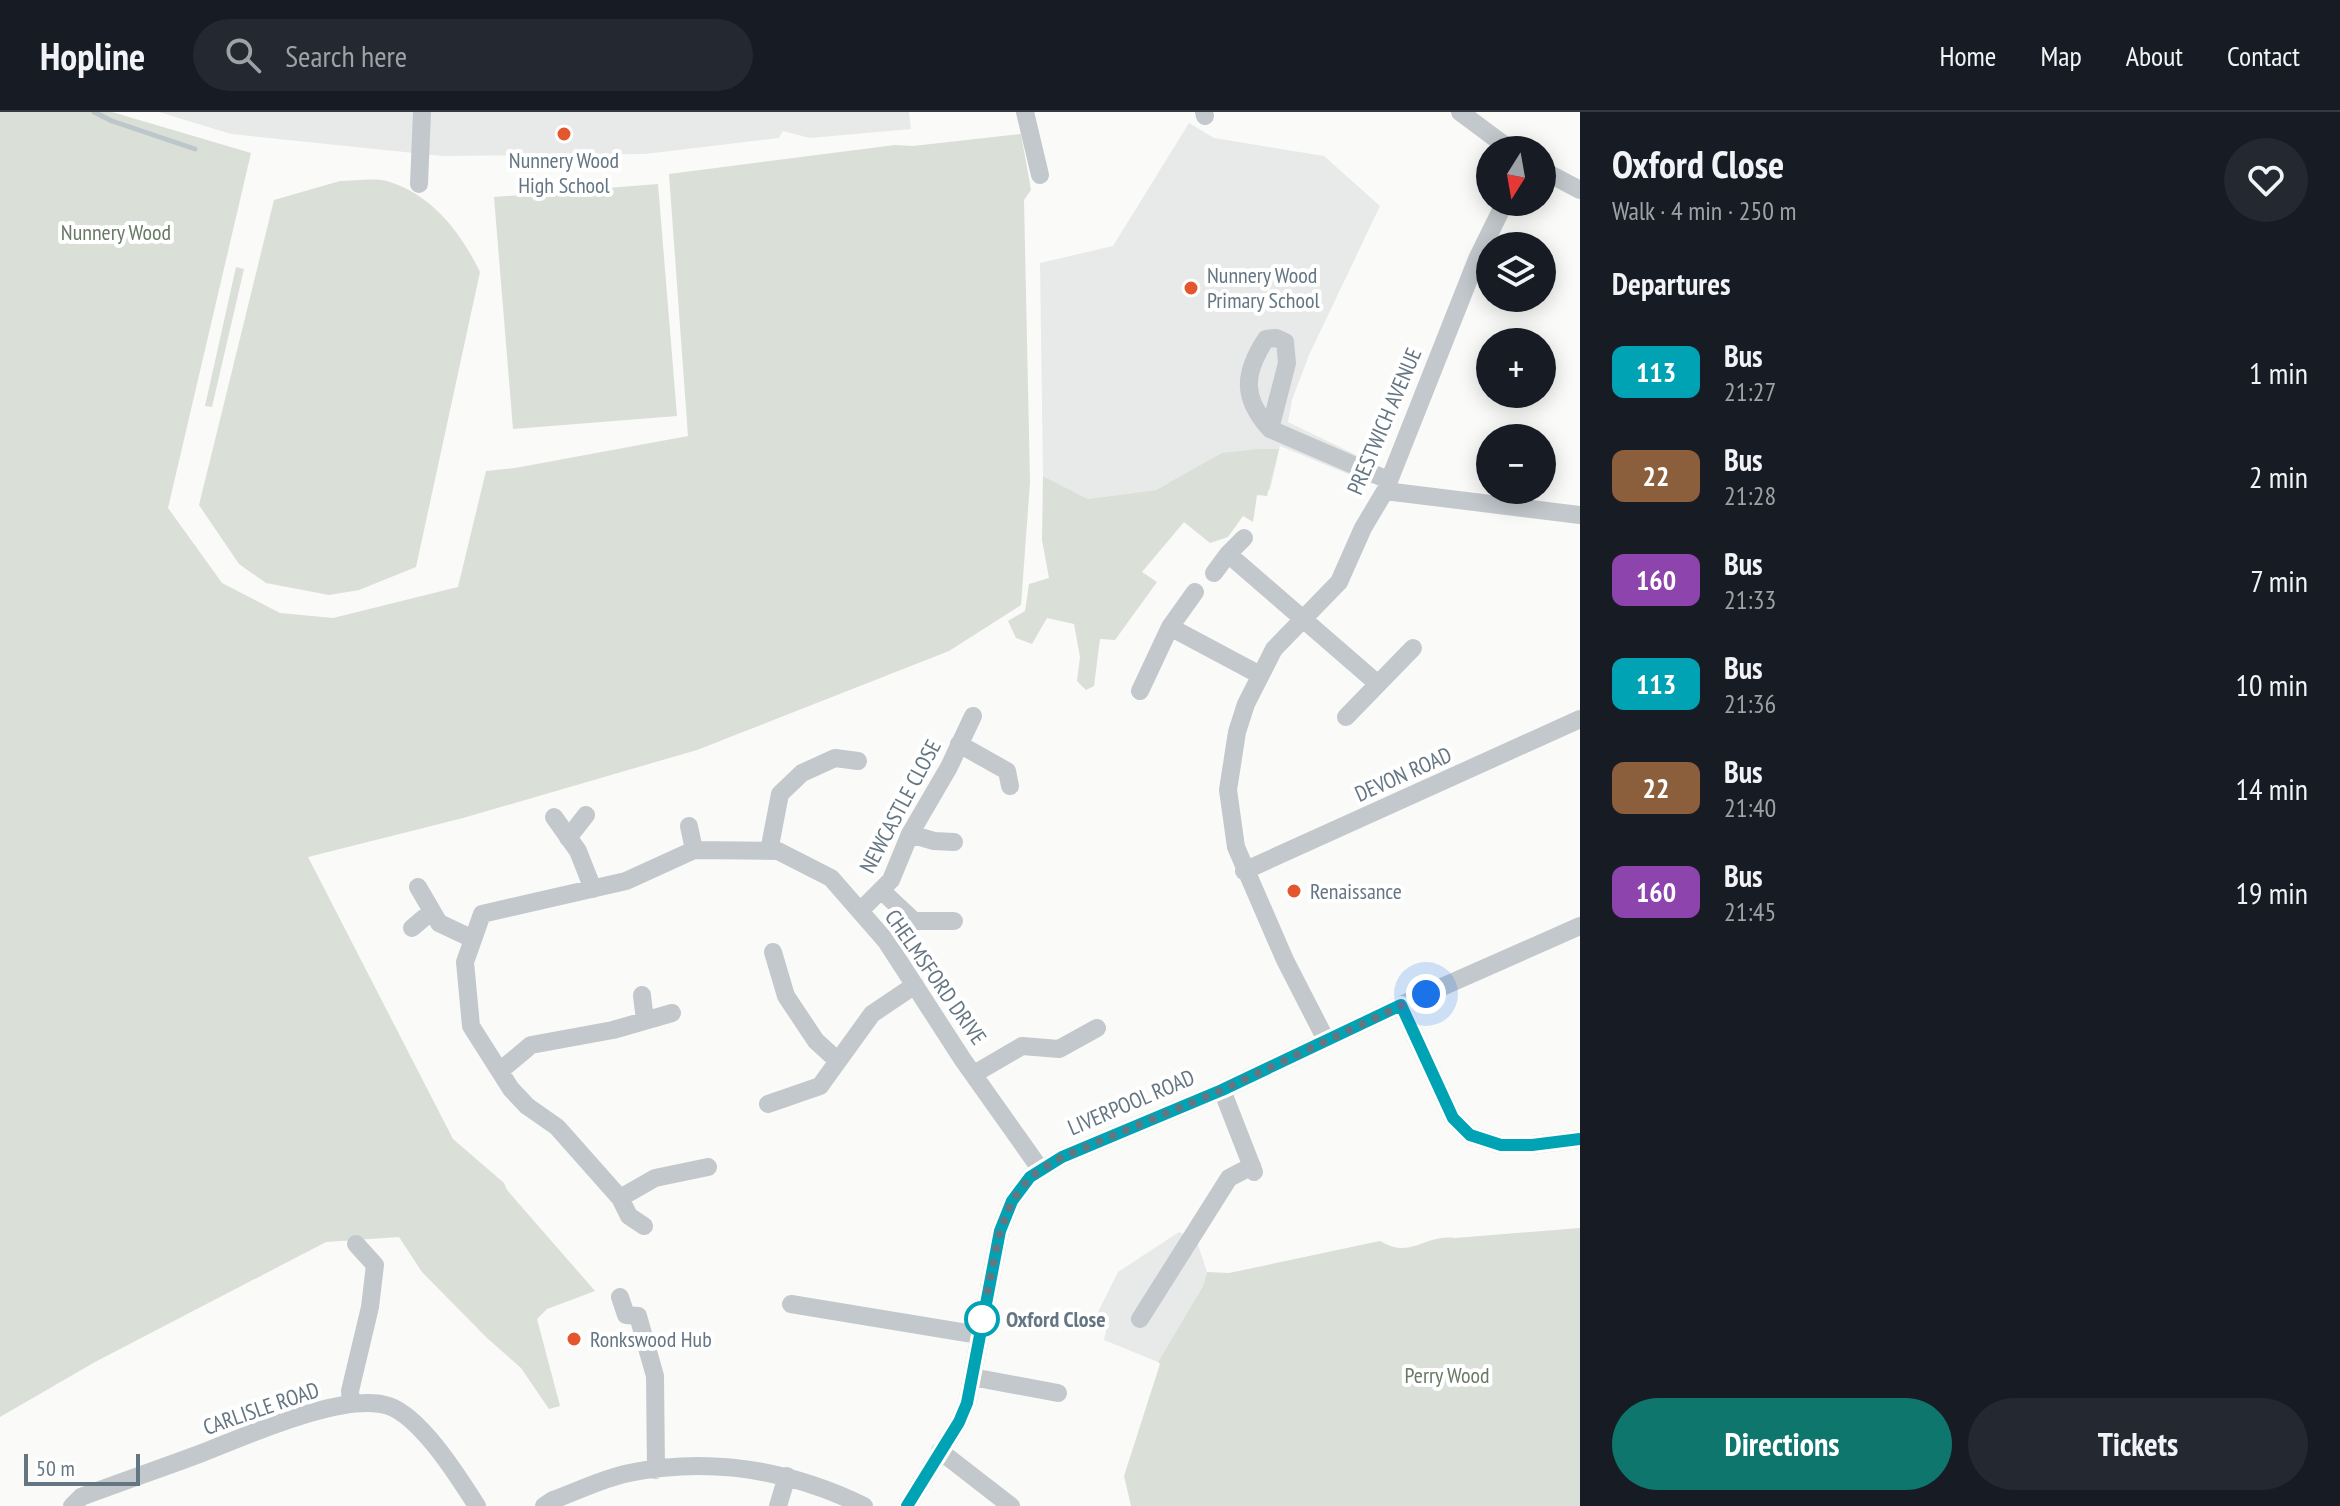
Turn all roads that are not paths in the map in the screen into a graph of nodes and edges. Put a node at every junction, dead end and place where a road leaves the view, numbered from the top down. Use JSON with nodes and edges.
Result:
{"nodes":[{"id":1,"x":422,"y":112,"type":"edge"},
{"id":2,"x":1025,"y":112,"type":"edge"},
{"id":3,"x":1460,"y":112,"type":"edge"},
{"id":4,"x":1492,"y":136,"type":"edge"},
{"id":5,"x":1040,"y":175,"type":"dead end"},
{"id":6,"x":1556,"y":177,"type":"edge"},
{"id":7,"x":419,"y":184,"type":"dead end"},
{"id":8,"x":1580,"y":190,"type":"edge"},
{"id":9,"x":1498,"y":216,"type":"edge"},
{"id":10,"x":1270,"y":429,"type":"dead end"},
{"id":11,"x":1387,"y":486,"type":"junction"},
{"id":12,"x":1580,"y":515,"type":"edge"},
{"id":13,"x":1244,"y":538,"type":"dead end"},
{"id":14,"x":1228,"y":554,"type":"junction"},
{"id":15,"x":1214,"y":573,"type":"dead end"},
{"id":16,"x":1195,"y":592,"type":"dead end"},
{"id":17,"x":1302,"y":619,"type":"junction"},
{"id":18,"x":1170,"y":627,"type":"junction"},
{"id":19,"x":1413,"y":648,"type":"dead end"},
{"id":20,"x":1260,"y":675,"type":"junction"},
{"id":21,"x":1378,"y":684,"type":"junction"},
{"id":22,"x":1140,"y":691,"type":"dead end"},
{"id":23,"x":973,"y":716,"type":"dead end"},
{"id":24,"x":1346,"y":717,"type":"dead end"},
{"id":25,"x":1580,"y":719,"type":"edge"},
{"id":26,"x":959,"y":744,"type":"junction"},
{"id":27,"x":858,"y":761,"type":"dead end"},
{"id":28,"x":1010,"y":786,"type":"dead end"},
{"id":29,"x":586,"y":815,"type":"dead end"},
{"id":30,"x":554,"y":817,"type":"dead end"},
{"id":31,"x":689,"y":826,"type":"dead end"},
{"id":32,"x":910,"y":834,"type":"junction"},
{"id":33,"x":568,"y":838,"type":"junction"},
{"id":34,"x":954,"y":842,"type":"dead end"},
{"id":35,"x":694,"y":850,"type":"junction"},
{"id":36,"x":769,"y":851,"type":"junction"},
{"id":37,"x":1244,"y":871,"type":"junction"},
{"id":38,"x":418,"y":887,"type":"dead end"},
{"id":39,"x":593,"y":889,"type":"junction"},
{"id":40,"x":883,"y":892,"type":"junction"},
{"id":41,"x":432,"y":911,"type":"junction"},
{"id":42,"x":860,"y":911,"type":"junction"},
{"id":43,"x":954,"y":921,"type":"dead end"},
{"id":44,"x":1580,"y":926,"type":"edge"},
{"id":45,"x":412,"y":928,"type":"dead end"},
{"id":46,"x":473,"y":939,"type":"junction"},
{"id":47,"x":773,"y":952,"type":"dead end"},
{"id":48,"x":915,"y":985,"type":"junction"},
{"id":49,"x":642,"y":995,"type":"dead end"},
{"id":50,"x":1401,"y":1005,"type":"junction"},
{"id":51,"x":672,"y":1013,"type":"dead end"},
{"id":52,"x":645,"y":1021,"type":"junction"},
{"id":53,"x":1097,"y":1028,"type":"dead end"},
{"id":54,"x":1326,"y":1040,"type":"junction"},
{"id":55,"x":838,"y":1061,"type":"junction"},
{"id":56,"x":500,"y":1071,"type":"junction"},
{"id":57,"x":974,"y":1074,"type":"junction"},
{"id":58,"x":1222,"y":1090,"type":"junction"},
{"id":59,"x":768,"y":1104,"type":"dead end"},
{"id":60,"x":1580,"y":1139,"type":"edge"},
{"id":61,"x":708,"y":1167,"type":"dead end"},
{"id":62,"x":1041,"y":1170,"type":"junction"},
{"id":63,"x":620,"y":1198,"type":"junction"},
{"id":64,"x":644,"y":1226,"type":"dead end"},
{"id":65,"x":356,"y":1244,"type":"dead end"},
{"id":66,"x":620,"y":1297,"type":"dead end"},
{"id":67,"x":791,"y":1304,"type":"dead end"},
{"id":68,"x":1140,"y":1319,"type":"dead end"},
{"id":69,"x":979,"y":1335,"type":"junction"},
{"id":70,"x":972,"y":1377,"type":"junction"},
{"id":71,"x":1058,"y":1393,"type":"dead end"},
{"id":72,"x":351,"y":1404,"type":"junction"},
{"id":73,"x":940,"y":1451,"type":"junction"},
{"id":74,"x":656,"y":1470,"type":"junction"},
{"id":75,"x":787,"y":1476,"type":"junction"},
{"id":76,"x":72,"y":1506,"type":"edge"},
{"id":77,"x":477,"y":1506,"type":"edge"},
{"id":78,"x":544,"y":1506,"type":"edge"},
{"id":79,"x":778,"y":1506,"type":"edge"},
{"id":80,"x":864,"y":1506,"type":"edge"},
{"id":81,"x":907,"y":1506,"type":"edge"},
{"id":82,"x":1011,"y":1506,"type":"edge"}],
"edges":[{"from":1,"to":7,"type":"street"},
{"from":2,"to":5,"type":"street"},
{"from":3,"to":4,"type":"street"},
{"from":6,"to":8,"type":"street"},
{"from":9,"to":11,"type":"street","name":"PRESTWICH AVENUE"},
{"from":10,"to":11,"type":"street"},
{"from":11,"to":12,"type":"street"},
{"from":11,"to":17,"type":"street","name":"PRESTWICH AVENUE"},
{"from":13,"to":14,"type":"street"},
{"from":14,"to":15,"type":"street"},
{"from":14,"to":17,"type":"street"},
{"from":16,"to":18,"type":"street"},
{"from":17,"to":20,"type":"street","name":"PRESTWICH AVENUE"},
{"from":17,"to":21,"type":"street"},
{"from":18,"to":20,"type":"street"},
{"from":18,"to":22,"type":"street"},
{"from":19,"to":21,"type":"street"},
{"from":20,"to":37,"type":"street","name":"PRESTWICH AVENUE"},
{"from":21,"to":24,"type":"street"},
{"from":23,"to":26,"type":"street","name":"NEWCASTLE CLOSE"},
{"from":25,"to":37,"type":"street","name":"DEVON ROAD"},
{"from":26,"to":28,"type":"street"},
{"from":26,"to":32,"type":"street","name":"NEWCASTLE CLOSE"},
{"from":27,"to":36,"type":"street"},
{"from":29,"to":33,"type":"street"},
{"from":30,"to":33,"type":"street"},
{"from":31,"to":35,"type":"street"},
{"from":32,"to":34,"type":"street"},
{"from":32,"to":40,"type":"street","name":"NEWCASTLE CLOSE"},
{"from":33,"to":39,"type":"street"},
{"from":35,"to":36,"type":"street","name":"CHELMSFORD DRIVE"},
{"from":35,"to":39,"type":"street","name":"CHELMSFORD DRIVE"},
{"from":36,"to":42,"type":"street","name":"CHELMSFORD DRIVE"},
{"from":37,"to":54,"type":"street","name":"PRESTWICH AVENUE"},
{"from":38,"to":41,"type":"street"},
{"from":39,"to":46,"type":"street","name":"CHELMSFORD DRIVE"},
{"from":40,"to":42,"type":"street","name":"NEWCASTLE CLOSE"},
{"from":40,"to":43,"type":"street"},
{"from":41,"to":45,"type":"street"},
{"from":41,"to":46,"type":"street"},
{"from":42,"to":48,"type":"street","name":"CHELMSFORD DRIVE"},
{"from":44,"to":50,"type":"street","name":"LIVERPOOL ROAD"},
{"from":46,"to":56,"type":"street","name":"CHELMSFORD DRIVE"},
{"from":47,"to":55,"type":"street"},
{"from":48,"to":55,"type":"street"},
{"from":48,"to":57,"type":"street","name":"CHELMSFORD DRIVE"},
{"from":49,"to":52,"type":"street"},
{"from":50,"to":54,"type":"street","name":"LIVERPOOL ROAD"},
{"from":50,"to":60,"type":"street"},
{"from":51,"to":52,"type":"street"},
{"from":52,"to":56,"type":"street"},
{"from":53,"to":57,"type":"street"},
{"from":54,"to":58,"type":"street","name":"LIVERPOOL ROAD"},
{"from":55,"to":59,"type":"street"},
{"from":56,"to":63,"type":"street","name":"CHELMSFORD DRIVE"},
{"from":57,"to":62,"type":"street","name":"CHELMSFORD DRIVE"},
{"from":58,"to":62,"type":"street","name":"LIVERPOOL ROAD"},
{"from":58,"to":68,"type":"street"},
{"from":61,"to":63,"type":"street"},
{"from":62,"to":69,"type":"street","name":"LIVERPOOL ROAD"},
{"from":63,"to":64,"type":"street","name":"CHELMSFORD DRIVE"},
{"from":65,"to":72,"type":"street"},
{"from":66,"to":74,"type":"street"},
{"from":67,"to":69,"type":"street"},
{"from":69,"to":70,"type":"street","name":"LIVERPOOL ROAD"},
{"from":70,"to":71,"type":"street"},
{"from":70,"to":73,"type":"street","name":"LIVERPOOL ROAD"},
{"from":72,"to":76,"type":"street","name":"CARLISLE ROAD"},
{"from":72,"to":77,"type":"street","name":"CARLISLE ROAD"},
{"from":73,"to":81,"type":"street","name":"LIVERPOOL ROAD"},
{"from":73,"to":82,"type":"street"},
{"from":74,"to":75,"type":"street"},
{"from":74,"to":78,"type":"street"},
{"from":75,"to":79,"type":"street"},
{"from":75,"to":80,"type":"street"}]}
